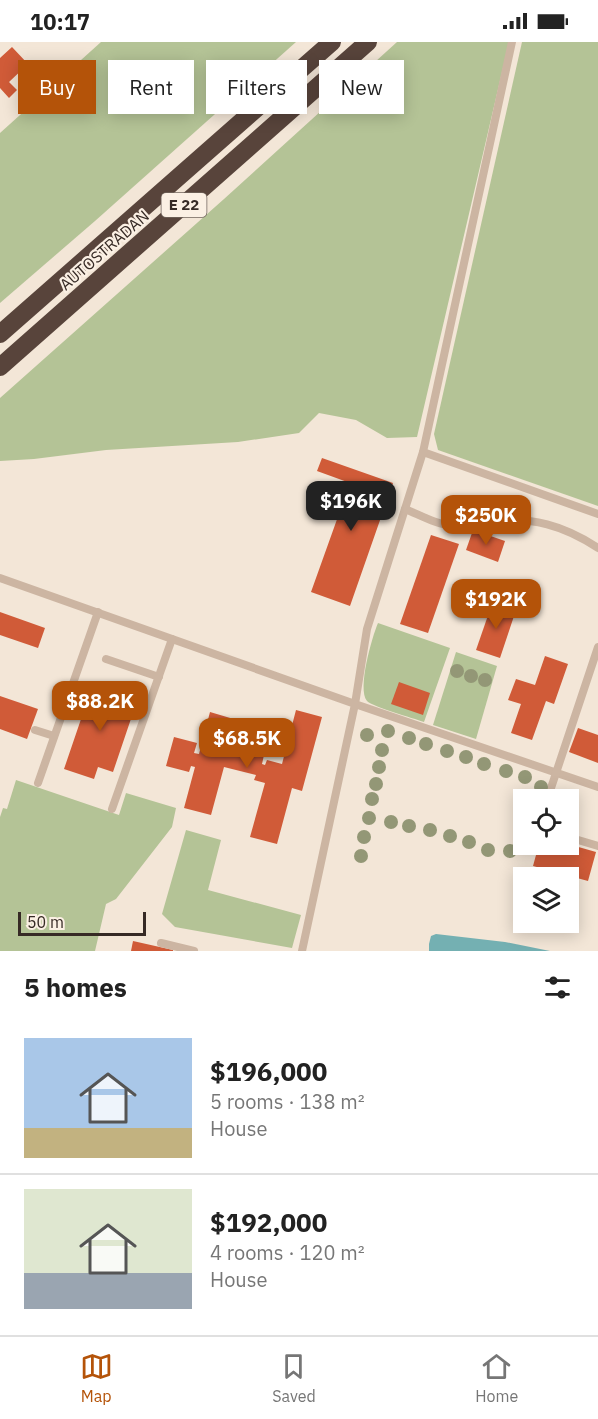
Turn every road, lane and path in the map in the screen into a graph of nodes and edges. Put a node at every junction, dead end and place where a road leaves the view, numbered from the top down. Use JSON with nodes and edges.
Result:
{"nodes":[{"id":1,"x":332,"y":42,"type":"edge"},
{"id":2,"x":368,"y":42,"type":"edge"},
{"id":3,"x":512,"y":42,"type":"edge"},
{"id":4,"x":0,"y":334,"type":"edge"},
{"id":5,"x":0,"y":368,"type":"edge"},
{"id":6,"x":423,"y":452,"type":"junction"},
{"id":7,"x":405,"y":509,"type":"junction"},
{"id":8,"x":598,"y":514,"type":"edge"},
{"id":9,"x":598,"y":548,"type":"edge"},
{"id":10,"x":0,"y":578,"type":"edge"},
{"id":11,"x":98,"y":612,"type":"junction"},
{"id":12,"x":172,"y":639,"type":"junction"},
{"id":13,"x":598,"y":647,"type":"edge"},
{"id":14,"x":106,"y":659,"type":"dead end"},
{"id":15,"x":159,"y":677,"type":"junction"},
{"id":16,"x":355,"y":704,"type":"junction"},
{"id":17,"x":35,"y":730,"type":"dead end"},
{"id":18,"x":54,"y":736,"type":"junction"},
{"id":19,"x":556,"y":774,"type":"junction"},
{"id":20,"x":38,"y":783,"type":"dead end"},
{"id":21,"x":598,"y":787,"type":"edge"},
{"id":22,"x":551,"y":789,"type":"edge"},
{"id":23,"x":112,"y":809,"type":"dead end"},
{"id":24,"x":579,"y":840,"type":"edge"},
{"id":25,"x":598,"y":846,"type":"edge"},
{"id":26,"x":160,"y":943,"type":"dead end"},
{"id":27,"x":194,"y":951,"type":"edge"},
{"id":28,"x":302,"y":951,"type":"edge"}],
"edges":[{"from":1,"to":4,"type":"highway","name":"AUTOSTRADAN","number":"E 22"},
{"from":2,"to":5,"type":"highway","name":"AUTOSTRADAN","number":"E 22"},
{"from":3,"to":6,"type":"lane"},
{"from":6,"to":7,"type":"lane"},
{"from":6,"to":8,"type":"lane"},
{"from":7,"to":9,"type":"lane"},
{"from":7,"to":16,"type":"lane"},
{"from":10,"to":11,"type":"lane"},
{"from":11,"to":12,"type":"lane"},
{"from":11,"to":18,"type":"lane"},
{"from":12,"to":15,"type":"lane"},
{"from":12,"to":16,"type":"lane"},
{"from":13,"to":19,"type":"lane"},
{"from":14,"to":15,"type":"lane"},
{"from":15,"to":23,"type":"lane"},
{"from":16,"to":19,"type":"lane"},
{"from":16,"to":28,"type":"lane"},
{"from":17,"to":18,"type":"lane"},
{"from":18,"to":20,"type":"lane"},
{"from":19,"to":21,"type":"lane"},
{"from":19,"to":22,"type":"lane"},
{"from":24,"to":25,"type":"lane"},
{"from":26,"to":27,"type":"lane"}]}
